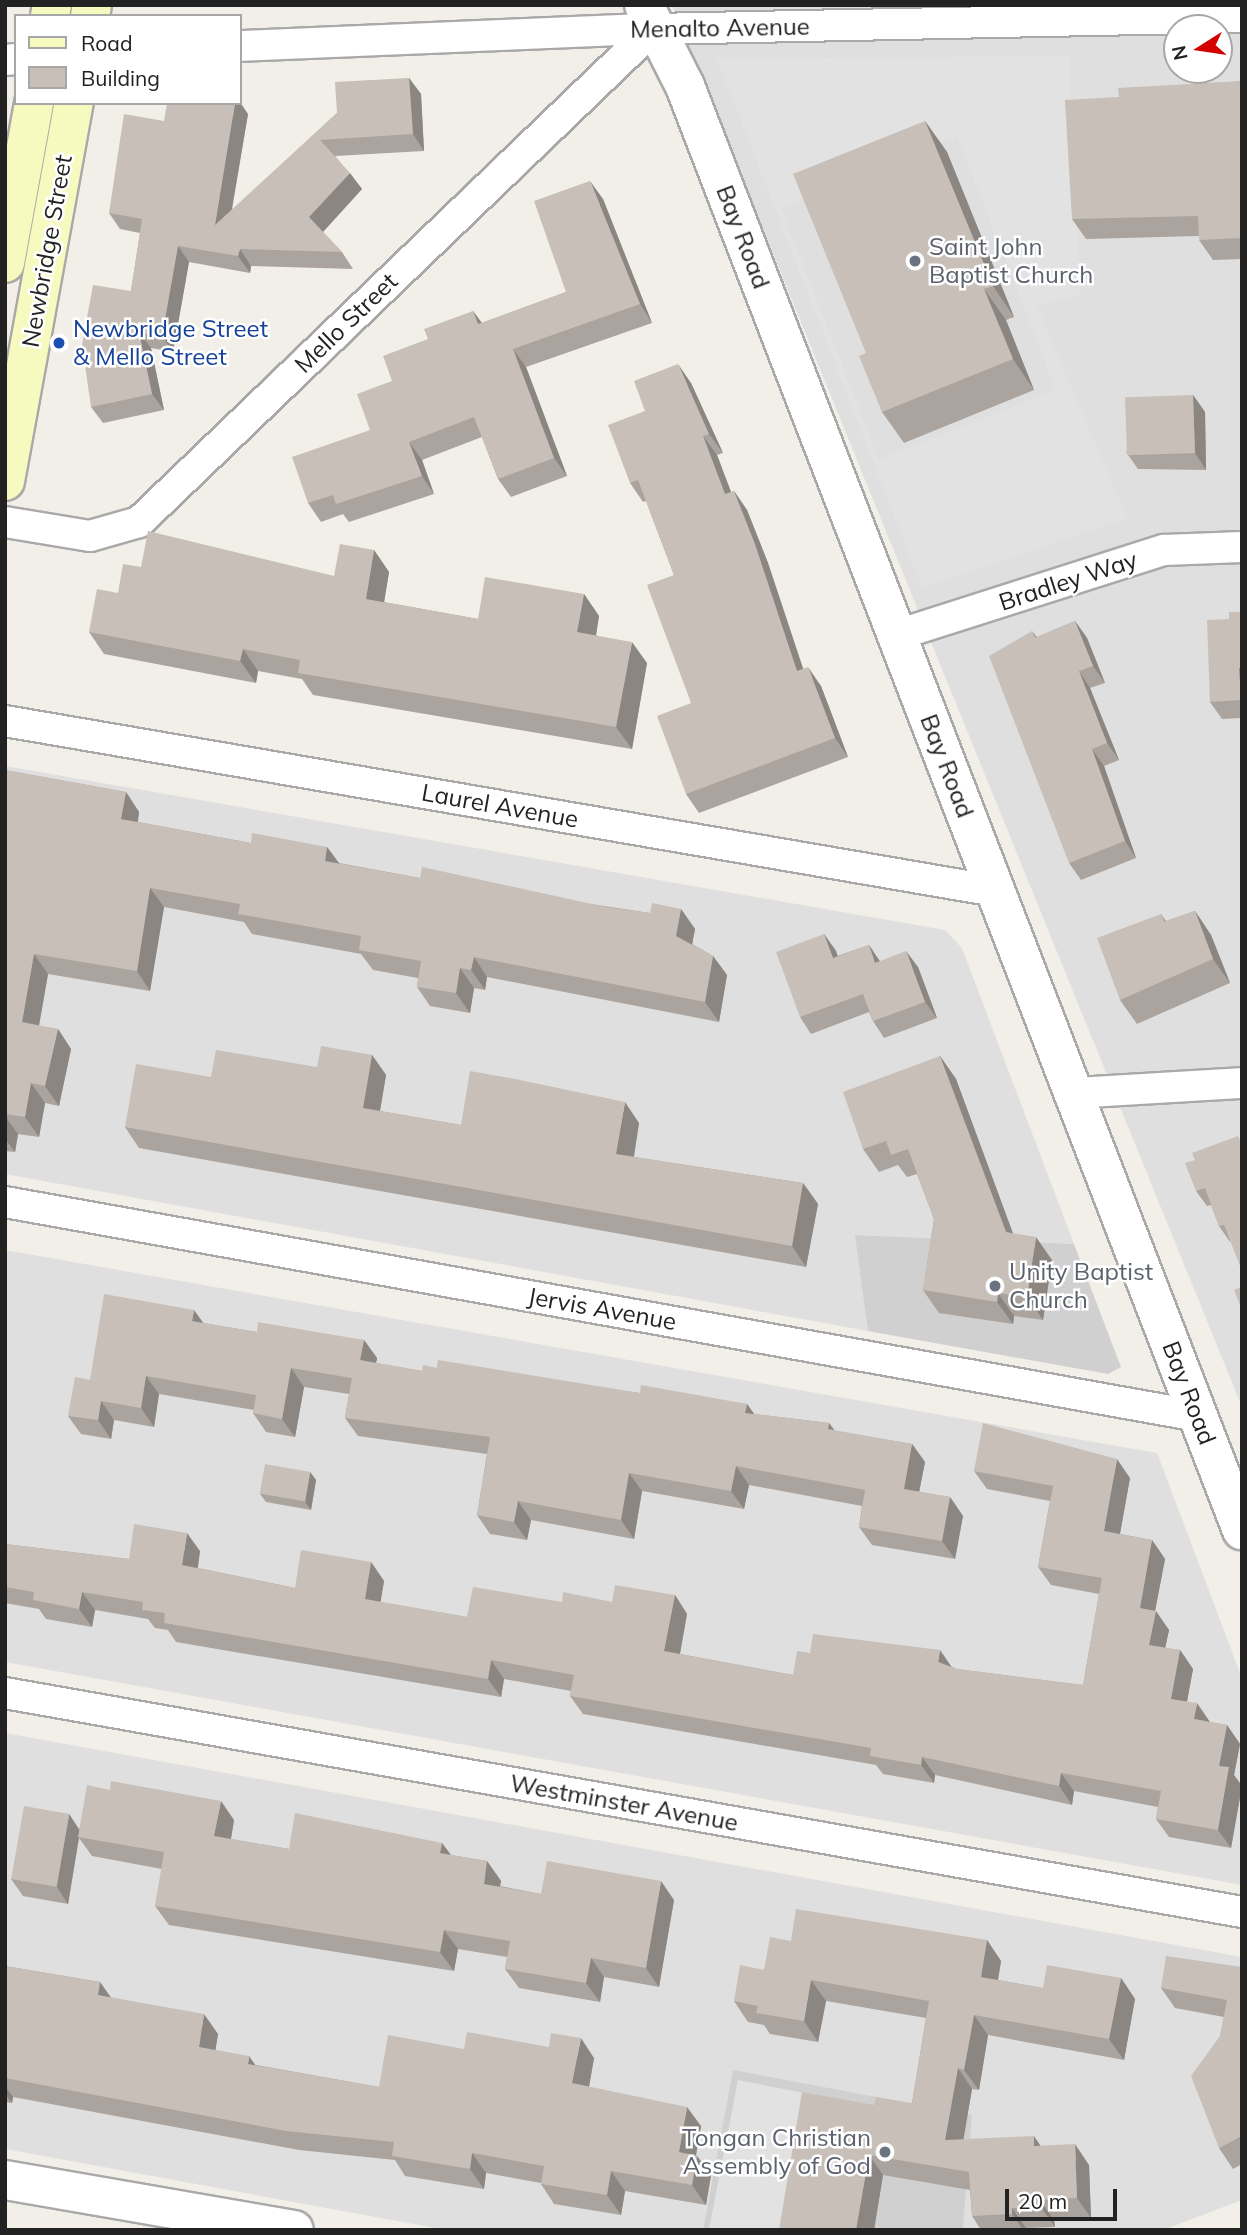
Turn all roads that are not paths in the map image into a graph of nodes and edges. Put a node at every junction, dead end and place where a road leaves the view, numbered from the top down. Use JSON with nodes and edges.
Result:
{"nodes":[{"id":1,"x":649,"y":17,"type":"edge"},
{"id":2,"x":1242,"y":17,"type":"edge"},
{"id":3,"x":242,"y":46,"type":"edge"},
{"id":4,"x":34,"y":105,"type":"edge"},
{"id":5,"x":74,"y":105,"type":"edge"},
{"id":6,"x":5,"y":263,"type":"edge"},
{"id":7,"x":5,"y":481,"type":"edge"},
{"id":8,"x":5,"y":522,"type":"edge"},
{"id":9,"x":1242,"y":547,"type":"edge"},
{"id":10,"x":897,"y":635,"type":"junction"},
{"id":11,"x":5,"y":721,"type":"edge"},
{"id":12,"x":995,"y":891,"type":"junction"},
{"id":13,"x":1242,"y":1083,"type":"edge"},
{"id":14,"x":1073,"y":1093,"type":"junction"},
{"id":15,"x":5,"y":1202,"type":"edge"},
{"id":16,"x":1198,"y":1416,"type":"junction"},
{"id":17,"x":1242,"y":1530,"type":"edge"},
{"id":18,"x":5,"y":1693,"type":"edge"},
{"id":19,"x":1242,"y":1912,"type":"edge"},
{"id":20,"x":5,"y":2180,"type":"edge"},
{"id":21,"x":294,"y":2230,"type":"edge"}],
"edges":[{"from":1,"to":2,"type":"street","name":"Menalto Avenue"},
{"from":1,"to":3,"type":"street","name":"Menalto Avenue"},
{"from":1,"to":8,"type":"street","name":"Mello Street"},
{"from":1,"to":10,"type":"street","name":"Bay Road"},
{"from":4,"to":6,"type":"main road","name":"Newbridge Street"},
{"from":5,"to":7,"type":"main road","name":"Newbridge Street"},
{"from":9,"to":10,"type":"street","name":"Bradley Way"},
{"from":10,"to":12,"type":"street","name":"Bay Road"},
{"from":11,"to":12,"type":"street","name":"Laurel Avenue"},
{"from":12,"to":14,"type":"street","name":"Bay Road"},
{"from":13,"to":14,"type":"street"},
{"from":14,"to":16,"type":"street","name":"Bay Road"},
{"from":15,"to":16,"type":"street","name":"Jervis Avenue"},
{"from":16,"to":17,"type":"street","name":"Bay Road"},
{"from":18,"to":19,"type":"street","name":"Westminster Avenue"},
{"from":20,"to":21,"type":"street"}]}
